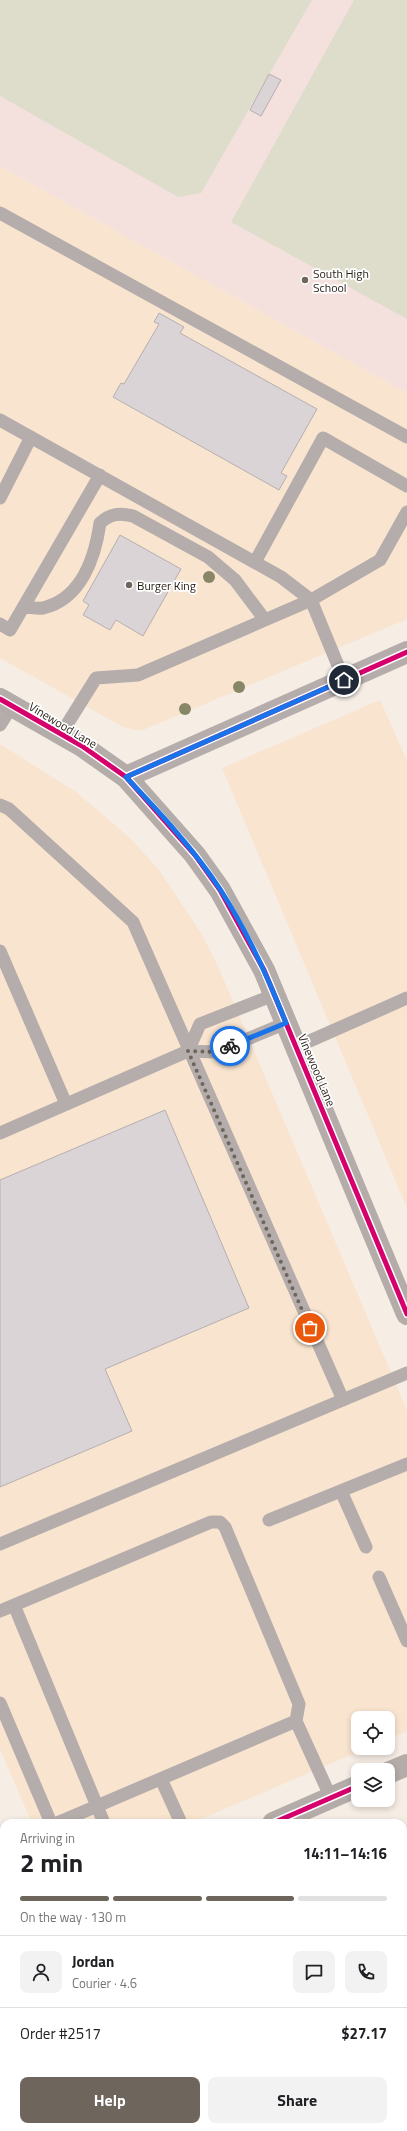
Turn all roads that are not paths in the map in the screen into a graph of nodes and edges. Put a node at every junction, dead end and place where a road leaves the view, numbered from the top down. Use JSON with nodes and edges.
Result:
{"nodes":[{"id":1,"x":0,"y":213,"type":"edge"},
{"id":2,"x":0,"y":420,"type":"edge"},
{"id":3,"x":31,"y":437,"type":"junction"},
{"id":4,"x":407,"y":437,"type":"edge"},
{"id":5,"x":100,"y":475,"type":"junction"},
{"id":6,"x":407,"y":486,"type":"edge"},
{"id":7,"x":0,"y":498,"type":"edge"},
{"id":8,"x":407,"y":512,"type":"edge"},
{"id":9,"x":255,"y":562,"type":"junction"},
{"id":10,"x":311,"y":600,"type":"junction"},
{"id":11,"x":24,"y":607,"type":"junction"},
{"id":12,"x":265,"y":620,"type":"junction"},
{"id":13,"x":0,"y":624,"type":"edge"},
{"id":14,"x":407,"y":652,"type":"edge"},
{"id":15,"x":344,"y":680,"type":"junction"},
{"id":16,"x":6,"y":702,"type":"edge"},
{"id":17,"x":0,"y":725,"type":"edge"},
{"id":18,"x":61,"y":734,"type":"junction"},
{"id":19,"x":126,"y":777,"type":"junction"},
{"id":20,"x":0,"y":805,"type":"edge"},
{"id":21,"x":0,"y":951,"type":"edge"},
{"id":22,"x":274,"y":994,"type":"junction"},
{"id":23,"x":407,"y":998,"type":"edge"},
{"id":24,"x":286,"y":1023,"type":"junction"},
{"id":25,"x":296,"y":1047,"type":"junction"},
{"id":26,"x":188,"y":1051,"type":"junction"},
{"id":27,"x":66,"y":1104,"type":"junction"},
{"id":28,"x":0,"y":1133,"type":"edge"},
{"id":29,"x":402,"y":1287,"type":"edge"},
{"id":30,"x":407,"y":1314,"type":"edge"},
{"id":31,"x":407,"y":1373,"type":"edge"},
{"id":32,"x":343,"y":1400,"type":"junction"},
{"id":33,"x":407,"y":1464,"type":"edge"},
{"id":34,"x":341,"y":1491,"type":"junction"},
{"id":35,"x":269,"y":1520,"type":"dead end"},
{"id":36,"x":0,"y":1544,"type":"edge"},
{"id":37,"x":366,"y":1547,"type":"dead end"},
{"id":38,"x":379,"y":1577,"type":"dead end"},
{"id":39,"x":14,"y":1606,"type":"junction"},
{"id":40,"x":0,"y":1611,"type":"edge"},
{"id":41,"x":407,"y":1641,"type":"edge"},
{"id":42,"x":0,"y":1703,"type":"edge"},
{"id":43,"x":296,"y":1721,"type":"junction"},
{"id":44,"x":407,"y":1765,"type":"edge"},
{"id":45,"x":395,"y":1770,"type":"edge"},
{"id":46,"x":161,"y":1779,"type":"junction"},
{"id":47,"x":351,"y":1789,"type":"edge"},
{"id":48,"x":331,"y":1798,"type":"junction"},
{"id":49,"x":96,"y":1806,"type":"junction"},
{"id":50,"x":49,"y":1819,"type":"edge"},
{"id":51,"x":66,"y":1819,"type":"edge"},
{"id":52,"x":102,"y":1819,"type":"edge"},
{"id":53,"x":179,"y":1819,"type":"edge"},
{"id":54,"x":282,"y":1819,"type":"edge"}],
"edges":[{"from":1,"to":4,"type":"lane"},
{"from":2,"to":3,"type":"lane"},
{"from":3,"to":5,"type":"lane"},
{"from":3,"to":7,"type":"lane"},
{"from":5,"to":9,"type":"lane"},
{"from":5,"to":11,"type":"lane"},
{"from":6,"to":9,"type":"lane"},
{"from":8,"to":10,"type":"lane"},
{"from":9,"to":10,"type":"lane"},
{"from":10,"to":12,"type":"lane"},
{"from":10,"to":15,"type":"lane"},
{"from":11,"to":12,"type":"lane"},
{"from":11,"to":13,"type":"lane"},
{"from":12,"to":18,"type":"lane"},
{"from":14,"to":15,"type":"street"},
{"from":15,"to":19,"type":"street"},
{"from":16,"to":17,"type":"lane"},
{"from":16,"to":18,"type":"street","name":"Vinewood Lane"},
{"from":18,"to":19,"type":"street","name":"Vinewood Lane"},
{"from":19,"to":22,"type":"street","name":"Vinewood Lane"},
{"from":20,"to":26,"type":"lane"},
{"from":21,"to":27,"type":"lane"},
{"from":22,"to":24,"type":"street","name":"Vinewood Lane"},
{"from":22,"to":26,"type":"lane"},
{"from":23,"to":25,"type":"lane"},
{"from":24,"to":25,"type":"street","name":"Vinewood Lane"},
{"from":24,"to":26,"type":"lane"},
{"from":25,"to":29,"type":"street","name":"Vinewood Lane"},
{"from":26,"to":27,"type":"lane"},
{"from":26,"to":32,"type":"lane"},
{"from":27,"to":28,"type":"lane"},
{"from":29,"to":30,"type":"street","name":"Vinewood Lane"},
{"from":31,"to":32,"type":"lane"},
{"from":32,"to":36,"type":"lane"},
{"from":33,"to":34,"type":"lane"},
{"from":34,"to":35,"type":"lane"},
{"from":34,"to":37,"type":"lane"},
{"from":38,"to":41,"type":"lane"},
{"from":39,"to":40,"type":"lane"},
{"from":39,"to":43,"type":"lane"},
{"from":39,"to":49,"type":"lane"},
{"from":42,"to":50,"type":"lane"},
{"from":43,"to":46,"type":"lane"},
{"from":43,"to":48,"type":"lane"},
{"from":44,"to":45,"type":"street"},
{"from":46,"to":49,"type":"lane"},
{"from":46,"to":53,"type":"lane"},
{"from":47,"to":48,"type":"street"},
{"from":48,"to":54,"type":"street"},
{"from":49,"to":51,"type":"lane"},
{"from":49,"to":52,"type":"lane"}]}
